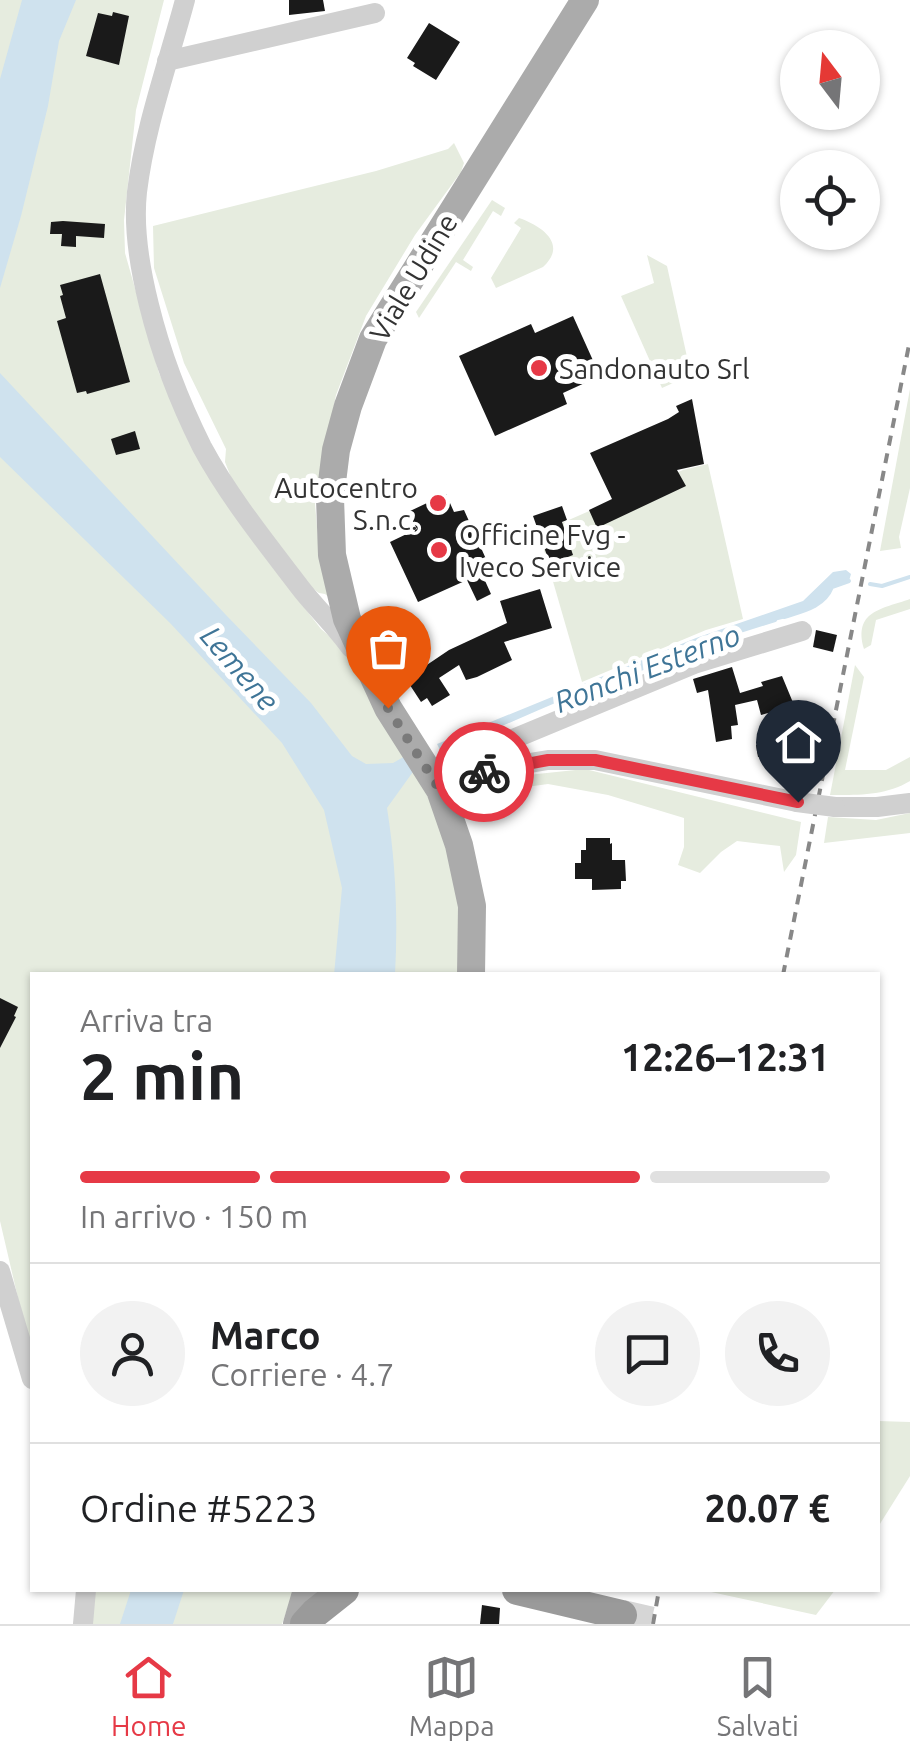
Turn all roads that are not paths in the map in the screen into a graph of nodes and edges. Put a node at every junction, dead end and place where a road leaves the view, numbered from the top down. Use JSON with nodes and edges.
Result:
{"nodes":[{"id":1,"x":185,"y":0,"type":"edge"},
{"id":2,"x":586,"y":0,"type":"edge"},
{"id":3,"x":375,"y":12,"type":"dead end"},
{"id":4,"x":167,"y":61,"type":"junction"},
{"id":5,"x":802,"y":632,"type":"dead end"},
{"id":6,"x":375,"y":683,"type":"junction"},
{"id":7,"x":435,"y":780,"type":"junction"},
{"id":8,"x":910,"y":792,"type":"edge"},
{"id":9,"x":910,"y":802,"type":"edge"},
{"id":10,"x":877,"y":807,"type":"junction"},
{"id":11,"x":471,"y":972,"type":"edge"},
{"id":12,"x":0,"y":1271,"type":"edge"},
{"id":13,"x":30,"y":1372,"type":"edge"},
{"id":14,"x":86,"y":1592,"type":"edge"},
{"id":15,"x":306,"y":1592,"type":"edge"},
{"id":16,"x":341,"y":1592,"type":"edge"},
{"id":17,"x":524,"y":1592,"type":"edge"},
{"id":18,"x":622,"y":1615,"type":"dead end"},
{"id":19,"x":84,"y":1624,"type":"edge"},
{"id":20,"x":297,"y":1624,"type":"edge"},
{"id":21,"x":306,"y":1624,"type":"edge"}],
"edges":[{"from":1,"to":4,"type":"street"},
{"from":2,"to":6,"type":"main road","name":"Viale Udine"},
{"from":3,"to":4,"type":"street"},
{"from":4,"to":6,"type":"street"},
{"from":5,"to":7,"type":"street"},
{"from":6,"to":7,"type":"main road","name":"Viale Udine"},
{"from":7,"to":10,"type":"street","bridge":true},
{"from":7,"to":11,"type":"main road","name":"Viale Udine"},
{"from":8,"to":10,"type":"street"},
{"from":9,"to":10,"type":"street"},
{"from":12,"to":13,"type":"street"},
{"from":14,"to":19,"type":"street"},
{"from":15,"to":20,"type":"main road"},
{"from":16,"to":21,"type":"highway"},
{"from":17,"to":18,"type":"highway"}]}
